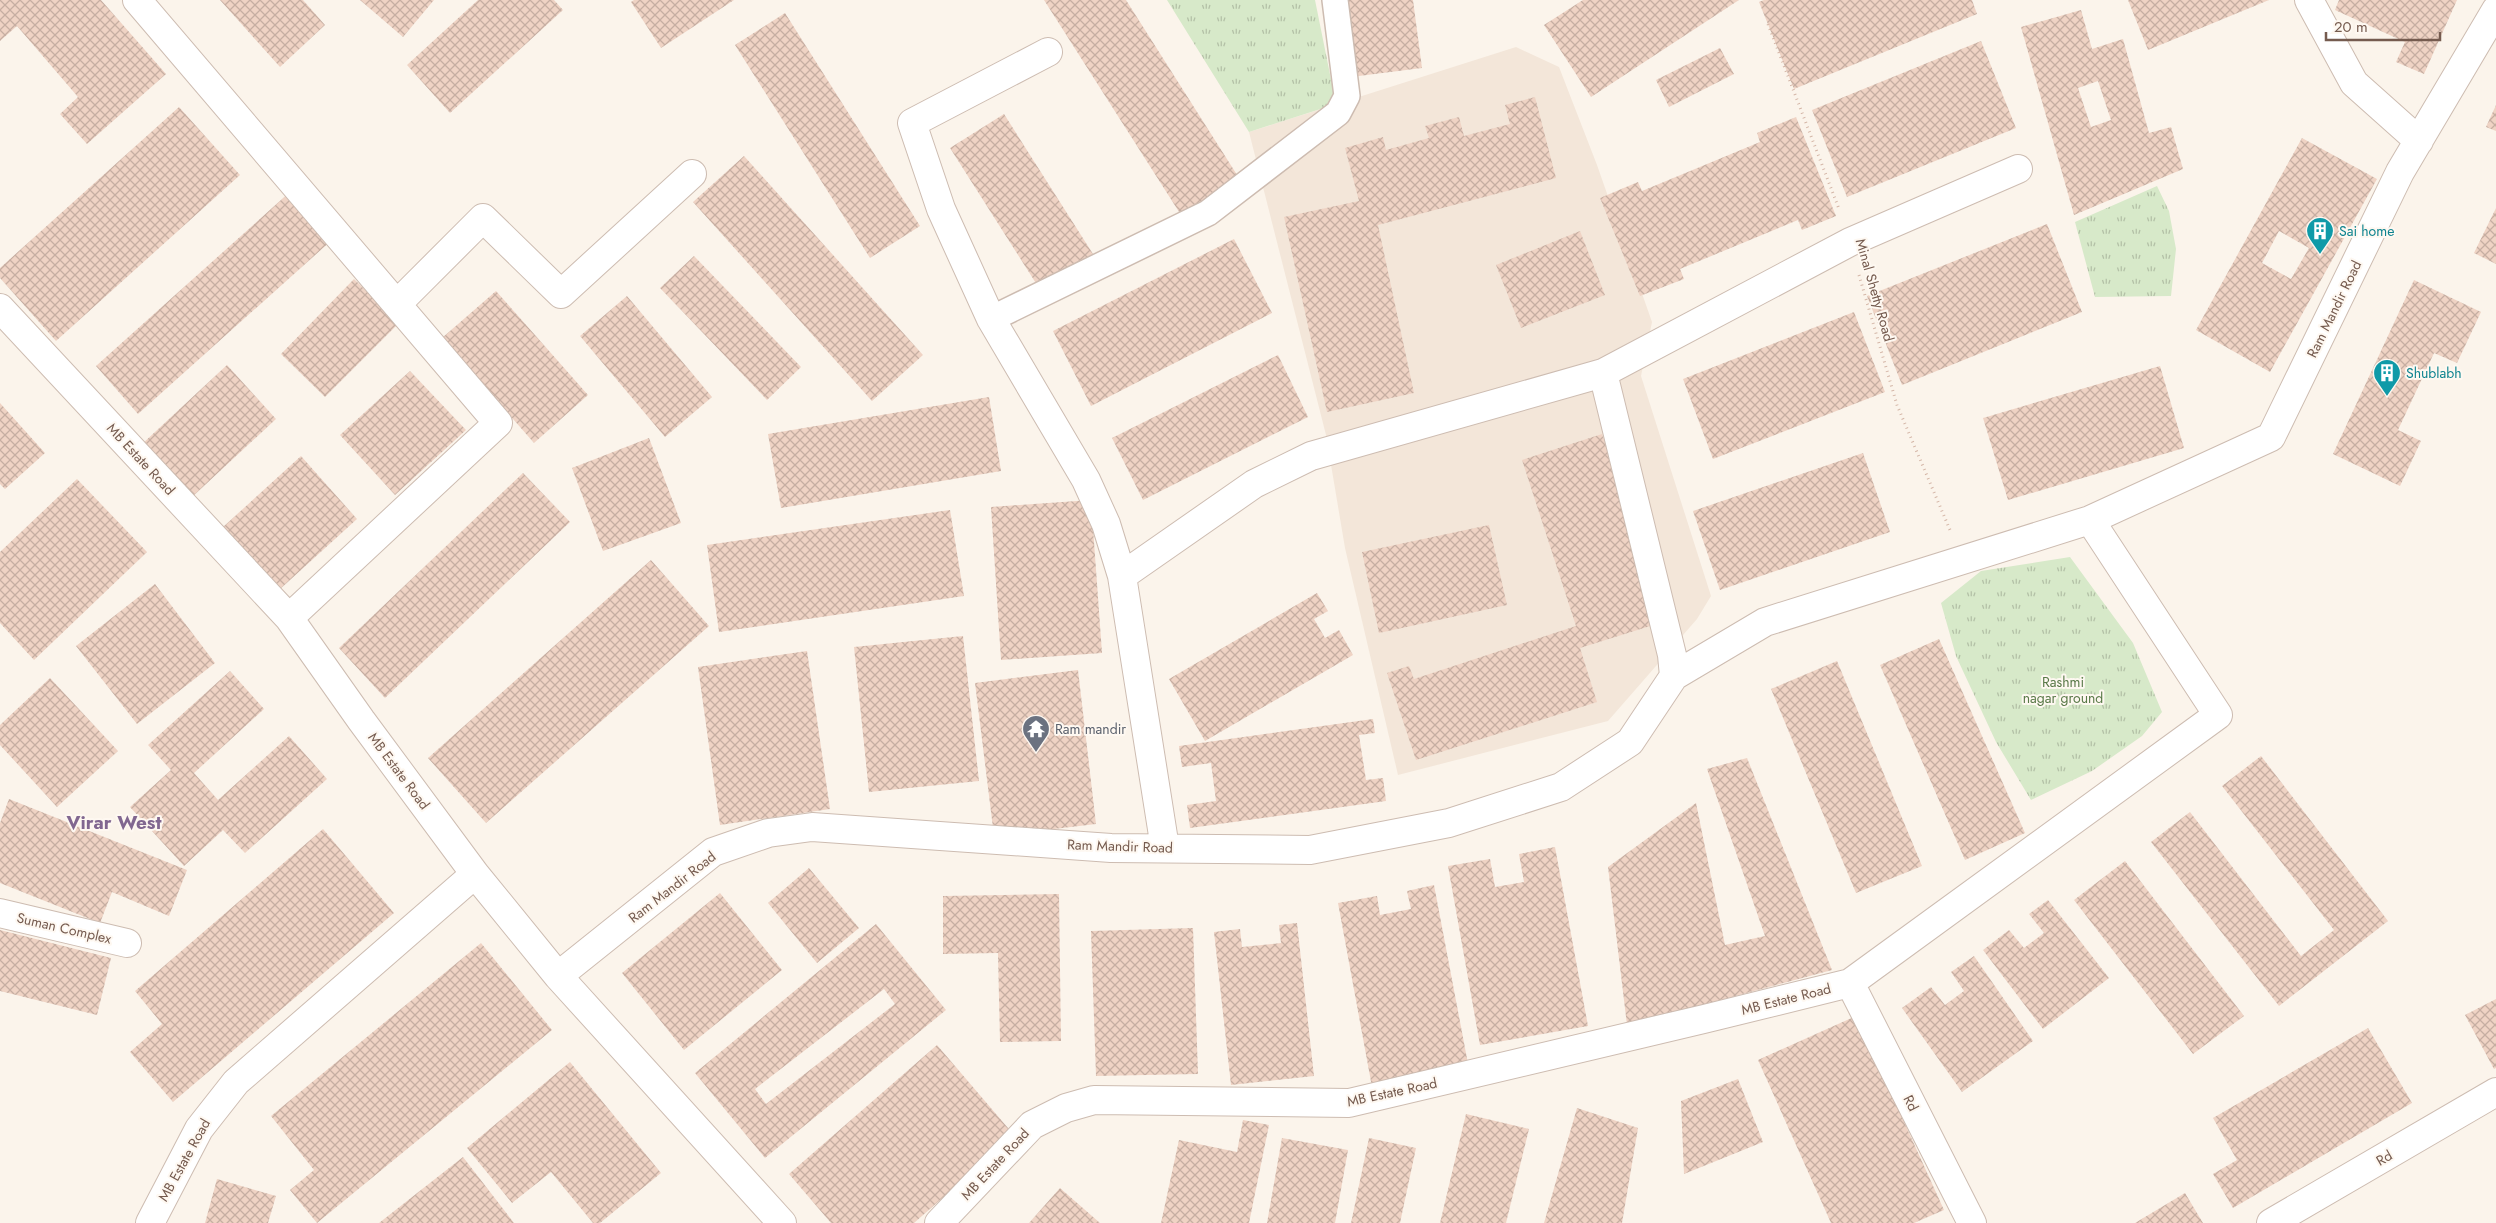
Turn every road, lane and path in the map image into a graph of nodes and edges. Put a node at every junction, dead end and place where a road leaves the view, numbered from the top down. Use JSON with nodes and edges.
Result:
{"nodes":[{"id":1,"x":137,"y":0,"type":"edge"},
{"id":2,"x":1335,"y":0,"type":"edge"},
{"id":3,"x":2309,"y":0,"type":"edge"},
{"id":4,"x":2496,"y":10,"type":"edge"},
{"id":5,"x":1768,"y":24,"type":"dead end"},
{"id":6,"x":1048,"y":52,"type":"dead end"},
{"id":7,"x":2419,"y":141,"type":"junction"},
{"id":8,"x":2018,"y":168,"type":"dead end"},
{"id":9,"x":692,"y":174,"type":"dead end"},
{"id":10,"x":1850,"y":242,"type":"junction"},
{"id":11,"x":397,"y":304,"type":"junction"},
{"id":12,"x":0,"y":308,"type":"edge"},
{"id":13,"x":991,"y":319,"type":"junction"},
{"id":14,"x":1603,"y":373,"type":"junction"},
{"id":15,"x":2090,"y":520,"type":"junction"},
{"id":16,"x":1963,"y":560,"type":"junction"},
{"id":17,"x":1122,"y":576,"type":"junction"},
{"id":18,"x":289,"y":618,"type":"junction"},
{"id":19,"x":1674,"y":676,"type":"junction"},
{"id":20,"x":1165,"y":848,"type":"junction"},
{"id":21,"x":475,"y":874,"type":"junction"},
{"id":22,"x":0,"y":913,"type":"edge"},
{"id":23,"x":127,"y":943,"type":"dead end"},
{"id":24,"x":558,"y":976,"type":"junction"},
{"id":25,"x":1850,"y":982,"type":"junction"},
{"id":26,"x":2496,"y":1092,"type":"edge"},
{"id":27,"x":150,"y":1223,"type":"edge"},
{"id":28,"x":782,"y":1223,"type":"edge"},
{"id":29,"x":939,"y":1223,"type":"edge"},
{"id":30,"x":1972,"y":1223,"type":"edge"},
{"id":31,"x":2272,"y":1223,"type":"edge"}],
"edges":[{"from":1,"to":11,"type":"street"},
{"from":2,"to":13,"type":"street"},
{"from":3,"to":7,"type":"street"},
{"from":4,"to":7,"type":"street","name":"Ram Mandir Road"},
{"from":5,"to":10,"type":"path","name":"Minal Shetty Road"},
{"from":6,"to":13,"type":"street"},
{"from":7,"to":15,"type":"street","name":"Ram Mandir Road"},
{"from":8,"to":10,"type":"street"},
{"from":9,"to":11,"type":"street"},
{"from":10,"to":14,"type":"street"},
{"from":10,"to":16,"type":"path","name":"Minal Shetty Road"},
{"from":11,"to":18,"type":"street"},
{"from":12,"to":18,"type":"street","name":"MB Estate Road"},
{"from":13,"to":17,"type":"street"},
{"from":14,"to":17,"type":"street"},
{"from":14,"to":19,"type":"street"},
{"from":15,"to":16,"type":"street","name":"Ram Mandir Road"},
{"from":15,"to":25,"type":"street"},
{"from":16,"to":19,"type":"street","name":"Ram Mandir Road"},
{"from":17,"to":20,"type":"street"},
{"from":18,"to":21,"type":"street","name":"MB Estate Road"},
{"from":19,"to":20,"type":"street","name":"Ram Mandir Road"},
{"from":20,"to":24,"type":"street","name":"Ram Mandir Road"},
{"from":21,"to":24,"type":"street"},
{"from":21,"to":27,"type":"street","name":"MB Estate Road"},
{"from":22,"to":23,"type":"street","name":"Suman Complex"},
{"from":24,"to":28,"type":"street"},
{"from":25,"to":29,"type":"street","name":"MB Estate Road"},
{"from":25,"to":30,"type":"street","name":"Rd"},
{"from":26,"to":31,"type":"street","name":"Rd"}]}
